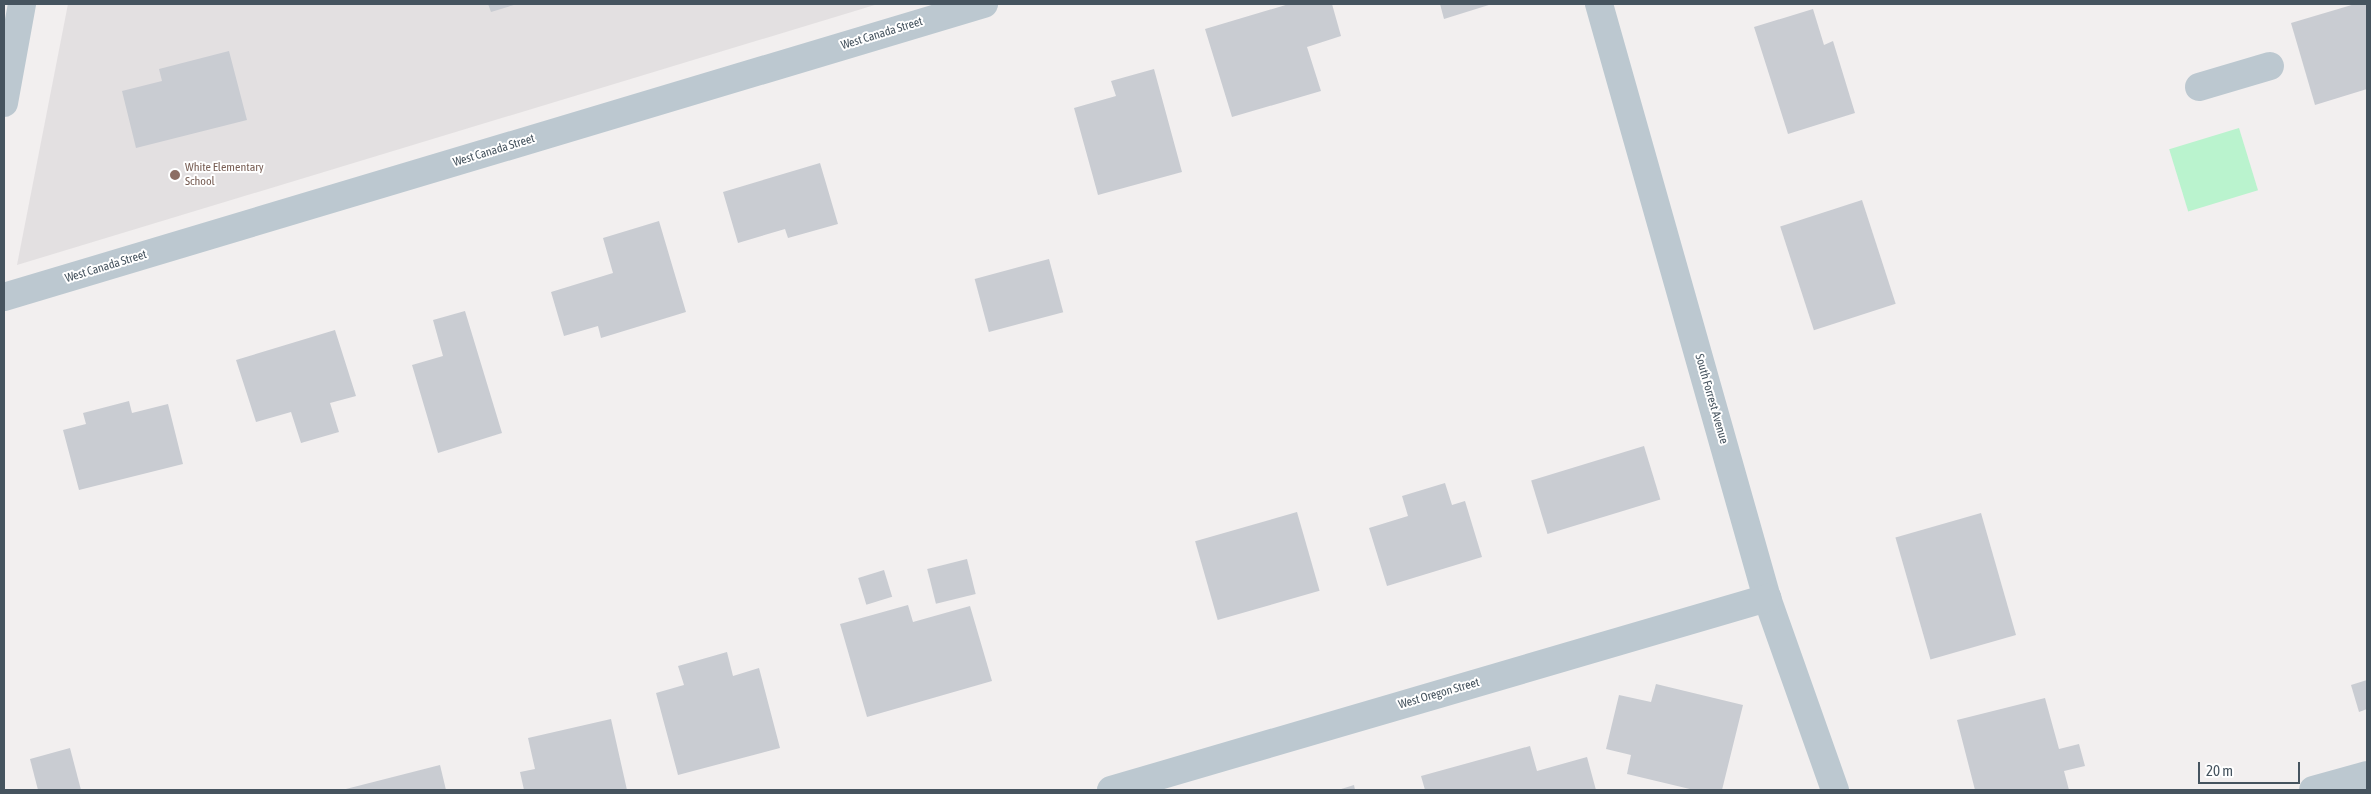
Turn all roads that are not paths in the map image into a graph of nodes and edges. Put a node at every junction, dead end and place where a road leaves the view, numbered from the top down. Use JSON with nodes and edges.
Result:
{"nodes":[{"id":1,"x":22,"y":4,"type":"edge"},
{"id":2,"x":984,"y":4,"type":"edge"},
{"id":3,"x":1599,"y":4,"type":"edge"},
{"id":4,"x":2270,"y":66,"type":"dead end"},
{"id":5,"x":2199,"y":87,"type":"dead end"},
{"id":6,"x":4,"y":103,"type":"edge"},
{"id":7,"x":4,"y":297,"type":"edge"},
{"id":8,"x":1767,"y":598,"type":"junction"},
{"id":9,"x":2367,"y":775,"type":"edge"},
{"id":10,"x":1111,"y":790,"type":"edge"},
{"id":11,"x":1835,"y":790,"type":"edge"},
{"id":12,"x":2313,"y":790,"type":"edge"}],
"edges":[{"from":1,"to":6,"type":"street"},
{"from":2,"to":7,"type":"street","name":"West Canada Street"},
{"from":3,"to":8,"type":"street","name":"South Forrest Avenue"},
{"from":4,"to":5,"type":"street"},
{"from":8,"to":10,"type":"street","name":"West Oregon Street"},
{"from":8,"to":11,"type":"street","name":"South Forrest Avenue"},
{"from":9,"to":12,"type":"street"}]}
